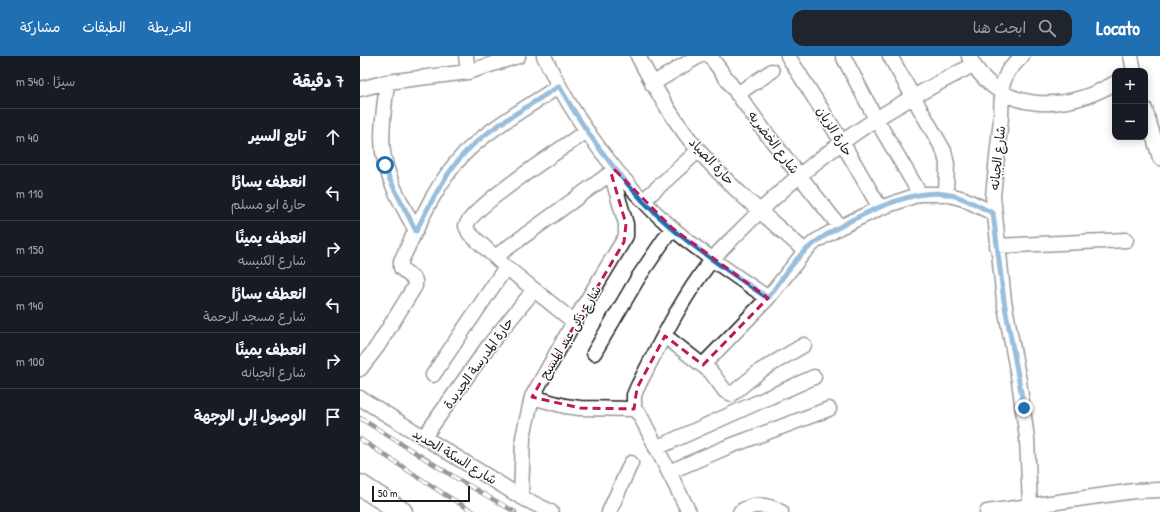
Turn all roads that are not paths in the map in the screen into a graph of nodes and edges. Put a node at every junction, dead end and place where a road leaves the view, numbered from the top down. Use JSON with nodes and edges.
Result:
{"nodes":[{"id":1,"x":466,"y":56,"type":"edge"},
{"id":2,"x":518,"y":56,"type":"edge"},
{"id":3,"x":544,"y":56,"type":"edge"},
{"id":4,"x":638,"y":56,"type":"edge"},
{"id":5,"x":700,"y":56,"type":"edge"},
{"id":6,"x":710,"y":56,"type":"edge"},
{"id":7,"x":788,"y":56,"type":"edge"},
{"id":8,"x":843,"y":56,"type":"edge"},
{"id":9,"x":1022,"y":56,"type":"edge"},
{"id":10,"x":893,"y":57,"type":"edge"},
{"id":11,"x":971,"y":60,"type":"edge"},
{"id":12,"x":772,"y":71,"type":"dead end"},
{"id":13,"x":468,"y":72,"type":"junction"},
{"id":14,"x":387,"y":82,"type":"junction"},
{"id":15,"x":652,"y":84,"type":"junction"},
{"id":16,"x":1112,"y":84,"type":"edge"},
{"id":17,"x":559,"y":86,"type":"junction"},
{"id":18,"x":360,"y":89,"type":"edge"},
{"id":19,"x":737,"y":94,"type":"junction"},
{"id":20,"x":1001,"y":94,"type":"junction"},
{"id":21,"x":913,"y":97,"type":"junction"},
{"id":22,"x":876,"y":119,"type":"junction"},
{"id":23,"x":1148,"y":119,"type":"edge"},
{"id":24,"x":587,"y":131,"type":"junction"},
{"id":25,"x":842,"y":142,"type":"junction"},
{"id":26,"x":699,"y":150,"type":"junction"},
{"id":27,"x":1160,"y":158,"type":"edge"},
{"id":28,"x":613,"y":171,"type":"junction"},
{"id":29,"x":799,"y":176,"type":"junction"},
{"id":30,"x":920,"y":194,"type":"junction"},
{"id":31,"x":946,"y":194,"type":"junction"},
{"id":32,"x":644,"y":200,"type":"junction"},
{"id":33,"x":880,"y":208,"type":"junction"},
{"id":34,"x":760,"y":211,"type":"junction"},
{"id":35,"x":993,"y":213,"type":"junction"},
{"id":36,"x":672,"y":228,"type":"junction"},
{"id":37,"x":840,"y":228,"type":"junction"},
{"id":38,"x":416,"y":231,"type":"junction"},
{"id":39,"x":1126,"y":240,"type":"dead end"},
{"id":40,"x":997,"y":246,"type":"junction"},
{"id":41,"x":805,"y":251,"type":"junction"},
{"id":42,"x":495,"y":257,"type":"junction"},
{"id":43,"x":712,"y":260,"type":"junction"},
{"id":44,"x":506,"y":267,"type":"junction"},
{"id":45,"x":534,"y":290,"type":"junction"},
{"id":46,"x":768,"y":298,"type":"junction"},
{"id":47,"x":574,"y":322,"type":"junction"},
{"id":48,"x":665,"y":336,"type":"junction"},
{"id":49,"x":804,"y":345,"type":"dead end"},
{"id":50,"x":594,"y":353,"type":"dead end"},
{"id":51,"x":703,"y":365,"type":"junction"},
{"id":52,"x":360,"y":369,"type":"edge"},
{"id":53,"x":433,"y":375,"type":"dead end"},
{"id":54,"x":814,"y":377,"type":"dead end"},
{"id":55,"x":532,"y":397,"type":"junction"},
{"id":56,"x":360,"y":398,"type":"edge"},
{"id":57,"x":634,"y":409,"type":"junction"},
{"id":58,"x":829,"y":409,"type":"dead end"},
{"id":59,"x":424,"y":437,"type":"junction"},
{"id":60,"x":656,"y":448,"type":"junction"},
{"id":61,"x":631,"y":463,"type":"dead end"},
{"id":62,"x":669,"y":472,"type":"junction"},
{"id":63,"x":360,"y":485,"type":"edge"},
{"id":64,"x":1160,"y":490,"type":"edge"},
{"id":65,"x":521,"y":497,"type":"junction"},
{"id":66,"x":1030,"y":505,"type":"junction"},
{"id":67,"x":402,"y":512,"type":"edge"},
{"id":68,"x":551,"y":512,"type":"edge"},
{"id":69,"x":609,"y":512,"type":"edge"},
{"id":70,"x":689,"y":512,"type":"edge"},
{"id":71,"x":740,"y":512,"type":"edge"},
{"id":72,"x":779,"y":512,"type":"edge"},
{"id":73,"x":987,"y":512,"type":"edge"}],
"edges":[{"from":1,"to":13,"type":"street"},
{"from":2,"to":13,"type":"street"},
{"from":3,"to":17,"type":"street"},
{"from":4,"to":15,"type":"street","name":"حارة الصياد"},
{"from":5,"to":15,"type":"street"},
{"from":6,"to":19,"type":"street","name":"شارع الخضريه"},
{"from":7,"to":25,"type":"street","name":"حارة الزيان"},
{"from":8,"to":22,"type":"street"},
{"from":9,"to":20,"type":"street","name":"شارع الجبانه"},
{"from":10,"to":21,"type":"street"},
{"from":11,"to":20,"type":"street"},
{"from":11,"to":21,"type":"street"},
{"from":12,"to":19,"type":"street"},
{"from":13,"to":14,"type":"street"},
{"from":14,"to":18,"type":"street"},
{"from":14,"to":38,"type":"street"},
{"from":15,"to":26,"type":"street","name":"حارة الصياد"},
{"from":16,"to":20,"type":"street"},
{"from":17,"to":24,"type":"street"},
{"from":17,"to":38,"type":"street"},
{"from":19,"to":29,"type":"street","name":"شارع الخضريه"},
{"from":20,"to":35,"type":"street","name":"شارع الجبانه"},
{"from":21,"to":22,"type":"street"},
{"from":21,"to":31,"type":"street"},
{"from":22,"to":25,"type":"street"},
{"from":22,"to":30,"type":"street"},
{"from":23,"to":27,"type":"street"},
{"from":24,"to":28,"type":"street"},
{"from":24,"to":42,"type":"street"},
{"from":25,"to":29,"type":"street"},
{"from":25,"to":33,"type":"street","name":"حارة الزيان"},
{"from":26,"to":32,"type":"street"},
{"from":26,"to":34,"type":"street","name":"حارة الصياد"},
{"from":28,"to":32,"type":"street"},
{"from":28,"to":42,"type":"street"},
{"from":28,"to":47,"type":"street","name":"شارع ذكى عبد المسيح"},
{"from":29,"to":34,"type":"street"},
{"from":29,"to":37,"type":"street","name":"شارع الخضريه"},
{"from":30,"to":31,"type":"street"},
{"from":30,"to":33,"type":"street"},
{"from":31,"to":35,"type":"street"},
{"from":32,"to":36,"type":"street"},
{"from":33,"to":37,"type":"street"},
{"from":34,"to":41,"type":"street","name":"حارة الصياد"},
{"from":34,"to":43,"type":"street"},
{"from":35,"to":40,"type":"street","name":"شارع الجبانه"},
{"from":36,"to":43,"type":"street"},
{"from":36,"to":50,"type":"street"},
{"from":37,"to":41,"type":"street"},
{"from":38,"to":52,"type":"street"},
{"from":39,"to":40,"type":"street"},
{"from":40,"to":66,"type":"street","name":"شارع الجبانه"},
{"from":41,"to":46,"type":"street"},
{"from":42,"to":44,"type":"street"},
{"from":43,"to":46,"type":"street"},
{"from":43,"to":48,"type":"street"},
{"from":44,"to":45,"type":"street"},
{"from":44,"to":53,"type":"street"},
{"from":45,"to":47,"type":"street"},
{"from":45,"to":59,"type":"street","name":"حارة المدرسة الجديدة"},
{"from":46,"to":51,"type":"street"},
{"from":47,"to":55,"type":"street","name":"شارع ذكى عبد المسيح"},
{"from":48,"to":51,"type":"street"},
{"from":48,"to":57,"type":"street"},
{"from":49,"to":51,"type":"street"},
{"from":54,"to":60,"type":"street"},
{"from":55,"to":57,"type":"street"},
{"from":55,"to":65,"type":"street","name":"شارع ذكى عبد المسيح"},
{"from":56,"to":59,"type":"street","name":"شارع السكة الحديد"},
{"from":57,"to":60,"type":"street"},
{"from":58,"to":62,"type":"street"},
{"from":59,"to":65,"type":"street","name":"شارع السكة الحديد"},
{"from":60,"to":62,"type":"street"},
{"from":61,"to":69,"type":"street"},
{"from":62,"to":70,"type":"street"},
{"from":63,"to":67,"type":"street"},
{"from":64,"to":66,"type":"street"},
{"from":65,"to":68,"type":"street","name":"شارع السكة الحديد"},
{"from":66,"to":73,"type":"street"},
{"from":71,"to":72,"type":"street"}]}
